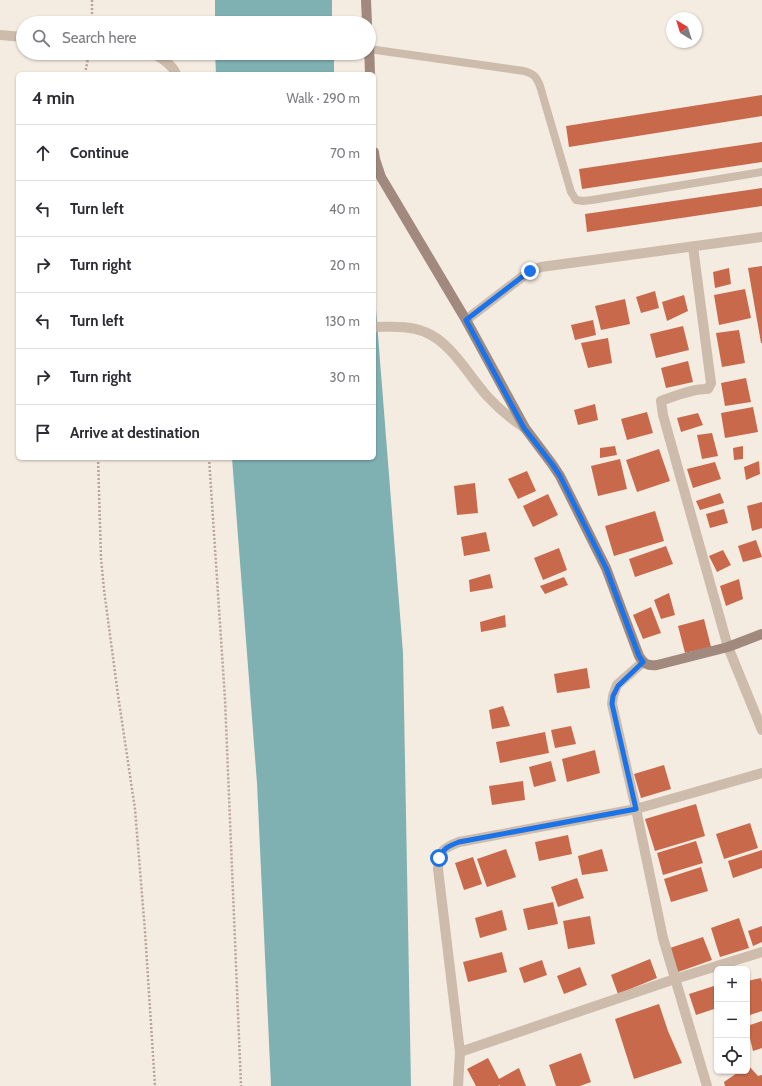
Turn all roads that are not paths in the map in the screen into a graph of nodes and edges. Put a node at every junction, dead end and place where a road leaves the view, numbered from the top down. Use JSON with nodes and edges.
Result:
{"nodes":[{"id":1,"x":366,"y":0,"type":"edge"},
{"id":2,"x":367,"y":16,"type":"edge"},
{"id":3,"x":0,"y":35,"type":"edge"},
{"id":4,"x":16,"y":36,"type":"edge"},
{"id":5,"x":376,"y":50,"type":"edge"},
{"id":6,"x":164,"y":60,"type":"edge"},
{"id":7,"x":369,"y":60,"type":"edge"},
{"id":8,"x":176,"y":72,"type":"edge"},
{"id":9,"x":370,"y":72,"type":"edge"},
{"id":10,"x":376,"y":162,"type":"edge"},
{"id":11,"x":762,"y":172,"type":"edge"},
{"id":12,"x":762,"y":237,"type":"edge"},
{"id":13,"x":693,"y":247,"type":"junction"},
{"id":14,"x":466,"y":320,"type":"junction"},
{"id":15,"x":376,"y":327,"type":"edge"},
{"id":16,"x":524,"y":428,"type":"junction"},
{"id":17,"x":762,"y":634,"type":"edge"},
{"id":18,"x":728,"y":647,"type":"junction"},
{"id":19,"x":643,"y":662,"type":"junction"},
{"id":20,"x":762,"y":730,"type":"edge"},
{"id":21,"x":762,"y":773,"type":"edge"},
{"id":22,"x":636,"y":809,"type":"junction"},
{"id":23,"x":762,"y":952,"type":"edge"},
{"id":24,"x":675,"y":979,"type":"junction"},
{"id":25,"x":460,"y":1052,"type":"junction"},
{"id":26,"x":458,"y":1086,"type":"edge"},
{"id":27,"x":707,"y":1086,"type":"edge"}],
"edges":[{"from":1,"to":2,"type":"main road"},
{"from":3,"to":4,"type":"street"},
{"from":5,"to":11,"type":"lane"},
{"from":6,"to":8,"type":"street"},
{"from":7,"to":9,"type":"main road"},
{"from":10,"to":14,"type":"main road"},
{"from":12,"to":13,"type":"street"},
{"from":13,"to":14,"type":"street"},
{"from":13,"to":18,"type":"street"},
{"from":14,"to":16,"type":"main road"},
{"from":15,"to":16,"type":"street"},
{"from":16,"to":19,"type":"main road"},
{"from":17,"to":18,"type":"main road"},
{"from":18,"to":19,"type":"main road"},
{"from":18,"to":20,"type":"street"},
{"from":19,"to":22,"type":"street"},
{"from":21,"to":22,"type":"street"},
{"from":22,"to":24,"type":"street"},
{"from":22,"to":25,"type":"street"},
{"from":23,"to":24,"type":"street"},
{"from":24,"to":25,"type":"street"},
{"from":24,"to":27,"type":"street"},
{"from":25,"to":26,"type":"street"}]}
